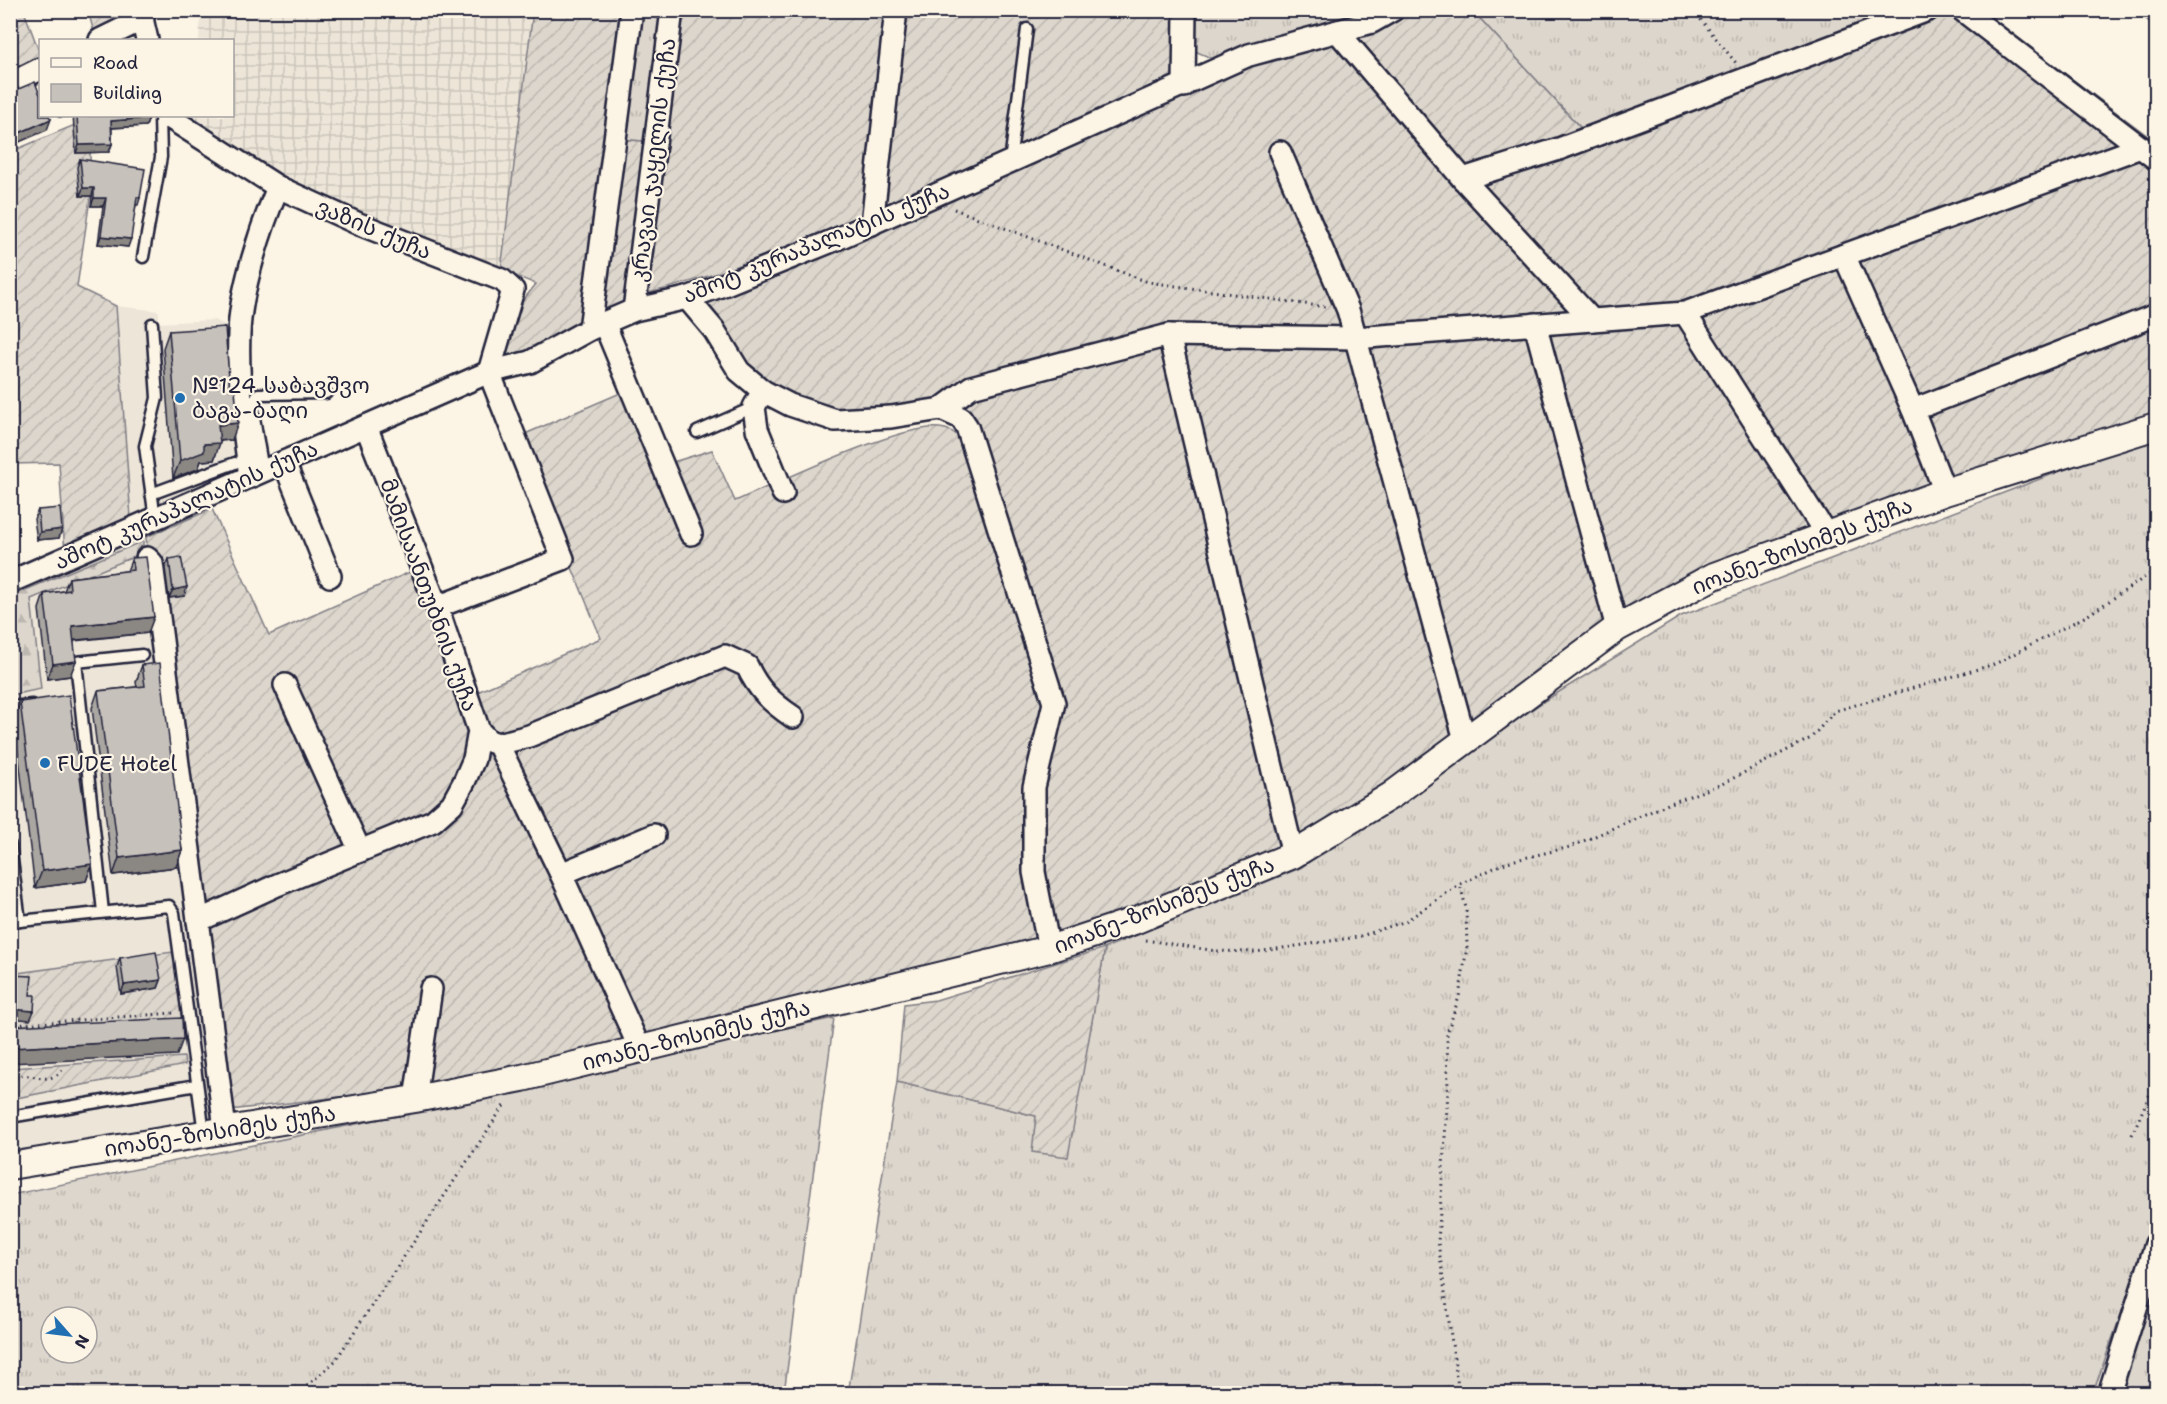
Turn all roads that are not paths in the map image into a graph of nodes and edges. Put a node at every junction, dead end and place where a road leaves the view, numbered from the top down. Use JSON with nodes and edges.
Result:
{"nodes":[{"id":1,"x":632,"y":10,"type":"edge"},
{"id":2,"x":672,"y":10,"type":"edge"},
{"id":3,"x":897,"y":10,"type":"edge"},
{"id":4,"x":1185,"y":10,"type":"edge"},
{"id":5,"x":1393,"y":10,"type":"edge"},
{"id":6,"x":1928,"y":10,"type":"edge"},
{"id":7,"x":1962,"y":10,"type":"edge"},
{"id":8,"x":142,"y":15,"type":"edge"},
{"id":9,"x":1027,"y":29,"type":"dead end"},
{"id":10,"x":1337,"y":31,"type":"junction"},
{"id":11,"x":102,"y":39,"type":"edge"},
{"id":12,"x":147,"y":39,"type":"edge"},
{"id":13,"x":39,"y":70,"type":"edge"},
{"id":14,"x":10,"y":84,"type":"edge"},
{"id":15,"x":1184,"y":86,"type":"junction"},
{"id":16,"x":160,"y":117,"type":"edge"},
{"id":17,"x":169,"y":117,"type":"edge"},
{"id":18,"x":1280,"y":152,"type":"dead end"},
{"id":19,"x":2149,"y":153,"type":"edge"},
{"id":20,"x":1010,"y":162,"type":"junction"},
{"id":21,"x":1463,"y":179,"type":"junction"},
{"id":22,"x":278,"y":187,"type":"junction"},
{"id":23,"x":872,"y":224,"type":"junction"},
{"id":24,"x":1844,"y":255,"type":"junction"},
{"id":25,"x":143,"y":257,"type":"dead end"},
{"id":26,"x":687,"y":298,"type":"junction"},
{"id":27,"x":634,"y":309,"type":"junction"},
{"id":28,"x":1685,"y":313,"type":"junction"},
{"id":29,"x":2157,"y":315,"type":"edge"},
{"id":30,"x":1592,"y":320,"type":"junction"},
{"id":31,"x":152,"y":324,"type":"dead end"},
{"id":32,"x":1535,"y":324,"type":"junction"},
{"id":33,"x":597,"y":326,"type":"junction"},
{"id":34,"x":1169,"y":335,"type":"junction"},
{"id":35,"x":1355,"y":338,"type":"junction"},
{"id":36,"x":489,"y":372,"type":"junction"},
{"id":37,"x":326,"y":393,"type":"dead end"},
{"id":38,"x":759,"y":399,"type":"junction"},
{"id":39,"x":941,"y":409,"type":"junction"},
{"id":40,"x":1912,"y":410,"type":"junction"},
{"id":41,"x":366,"y":426,"type":"junction"},
{"id":42,"x":2157,"y":426,"type":"edge"},
{"id":43,"x":697,"y":432,"type":"dead end"},
{"id":44,"x":284,"y":462,"type":"junction"},
{"id":45,"x":250,"y":470,"type":"junction"},
{"id":46,"x":1946,"y":492,"type":"junction"},
{"id":47,"x":783,"y":493,"type":"dead end"},
{"id":48,"x":151,"y":494,"type":"junction"},
{"id":49,"x":155,"y":519,"type":"junction"},
{"id":50,"x":691,"y":534,"type":"dead end"},
{"id":51,"x":1826,"y":534,"type":"junction"},
{"id":52,"x":147,"y":558,"type":"edge"},
{"id":53,"x":330,"y":576,"type":"dead end"},
{"id":54,"x":10,"y":582,"type":"edge"},
{"id":55,"x":437,"y":607,"type":"junction"},
{"id":56,"x":1617,"y":628,"type":"junction"},
{"id":57,"x":142,"y":655,"type":"dead end"},
{"id":58,"x":285,"y":685,"type":"dead end"},
{"id":59,"x":80,"y":699,"type":"junction"},
{"id":60,"x":69,"y":701,"type":"edge"},
{"id":61,"x":45,"y":703,"type":"edge"},
{"id":62,"x":10,"y":707,"type":"edge"},
{"id":63,"x":793,"y":717,"type":"dead end"},
{"id":64,"x":479,"y":731,"type":"junction"},
{"id":65,"x":1465,"y":740,"type":"junction"},
{"id":66,"x":498,"y":744,"type":"junction"},
{"id":67,"x":654,"y":835,"type":"dead end"},
{"id":68,"x":10,"y":845,"type":"edge"},
{"id":69,"x":360,"y":851,"type":"junction"},
{"id":70,"x":1293,"y":855,"type":"junction"},
{"id":71,"x":561,"y":874,"type":"junction"},
{"id":72,"x":103,"y":912,"type":"junction"},
{"id":73,"x":15,"y":921,"type":"edge"},
{"id":74,"x":198,"y":921,"type":"junction"},
{"id":75,"x":1049,"y":949,"type":"junction"},
{"id":76,"x":431,"y":989,"type":"dead end"},
{"id":77,"x":640,"y":1049,"type":"junction"},
{"id":78,"x":197,"y":1085,"type":"junction"},
{"id":79,"x":415,"y":1099,"type":"junction"},
{"id":80,"x":10,"y":1118,"type":"edge"},
{"id":81,"x":215,"y":1131,"type":"junction"},
{"id":82,"x":10,"y":1166,"type":"edge"},
{"id":83,"x":2157,"y":1244,"type":"edge"},
{"id":84,"x":2109,"y":1394,"type":"edge"}],
"edges":[{"from":1,"to":33,"type":"street"},
{"from":2,"to":27,"type":"street","name":"კრავაი ჯაყელის ქუჩა"},
{"from":3,"to":23,"type":"street"},
{"from":4,"to":15,"type":"street"},
{"from":5,"to":10,"type":"street","name":"აშოტ კურაპალატის ქუჩა"},
{"from":6,"to":21,"type":"street"},
{"from":7,"to":19,"type":"street"},
{"from":8,"to":11,"type":"street"},
{"from":8,"to":12,"type":"street"},
{"from":9,"to":20,"type":"lane"},
{"from":10,"to":15,"type":"street","name":"აშოტ კურაპალატის ქუჩა"},
{"from":10,"to":21,"type":"street"},
{"from":13,"to":14,"type":"street"},
{"from":15,"to":20,"type":"street","name":"აშოტ კურაპალატის ქუჩა"},
{"from":16,"to":25,"type":"lane"},
{"from":17,"to":22,"type":"street","name":"ვაზის ქუჩა"},
{"from":18,"to":35,"type":"street"},
{"from":19,"to":24,"type":"street"},
{"from":20,"to":23,"type":"street","name":"აშოტ კურაპალატის ქუჩა"},
{"from":21,"to":30,"type":"street"},
{"from":22,"to":36,"type":"street","name":"ვაზის ქუჩა"},
{"from":22,"to":45,"type":"street"},
{"from":23,"to":26,"type":"street","name":"აშოტ კურაპალატის ქუჩა"},
{"from":24,"to":28,"type":"street"},
{"from":24,"to":40,"type":"street"},
{"from":26,"to":27,"type":"street","name":"აშოტ კურაპალატის ქუჩა"},
{"from":26,"to":38,"type":"street"},
{"from":27,"to":33,"type":"street","name":"აშოტ კურაპალატის ქუჩა"},
{"from":28,"to":30,"type":"street"},
{"from":28,"to":51,"type":"street"},
{"from":29,"to":40,"type":"street"},
{"from":30,"to":32,"type":"street"},
{"from":31,"to":48,"type":"lane"},
{"from":32,"to":35,"type":"street"},
{"from":32,"to":56,"type":"street"},
{"from":33,"to":36,"type":"street","name":"აშოტ კურაპალატის ქუჩა"},
{"from":33,"to":50,"type":"street"},
{"from":34,"to":35,"type":"street"},
{"from":34,"to":39,"type":"street"},
{"from":34,"to":70,"type":"street"},
{"from":35,"to":65,"type":"street"},
{"from":36,"to":41,"type":"street","name":"აშოტ კურაპალატის ქუჩა"},
{"from":36,"to":55,"type":"street"},
{"from":37,"to":45,"type":"lane"},
{"from":38,"to":39,"type":"street"},
{"from":38,"to":43,"type":"lane"},
{"from":38,"to":47,"type":"street"},
{"from":39,"to":75,"type":"street"},
{"from":40,"to":46,"type":"street"},
{"from":41,"to":44,"type":"street","name":"აშოტ კურაპალატის ქუჩა"},
{"from":41,"to":55,"type":"street","name":"მამისაანთუბნის ქუჩა"},
{"from":42,"to":46,"type":"street","name":"იოანე-ზოსიმეს ქუჩა"},
{"from":44,"to":45,"type":"street","name":"აშოტ კურაპალატის ქუჩა"},
{"from":44,"to":53,"type":"street"},
{"from":45,"to":48,"type":"lane"},
{"from":45,"to":49,"type":"street","name":"აშოტ კურაპალატის ქუჩა"},
{"from":46,"to":51,"type":"street","name":"იოანე-ზოსიმეს ქუჩა"},
{"from":48,"to":49,"type":"lane"},
{"from":49,"to":54,"type":"street","name":"აშოტ კურაპალატის ქუჩა"},
{"from":51,"to":56,"type":"street","name":"იოანე-ზოსიმეს ქუჩა"},
{"from":52,"to":74,"type":"street"},
{"from":55,"to":64,"type":"street","name":"მამისაანთუბნის ქუჩა"},
{"from":56,"to":65,"type":"street","name":"იოანე-ზოსიმეს ქუჩა"},
{"from":57,"to":59,"type":"lane"},
{"from":58,"to":69,"type":"street"},
{"from":59,"to":60,"type":"lane"},
{"from":59,"to":72,"type":"lane"},
{"from":61,"to":62,"type":"lane"},
{"from":63,"to":66,"type":"street"},
{"from":64,"to":66,"type":"street"},
{"from":64,"to":69,"type":"street","name":"მამისაანთუბნის ქუჩა"},
{"from":65,"to":70,"type":"street","name":"იოანე-ზოსიმეს ქუჩა"},
{"from":66,"to":71,"type":"street"},
{"from":67,"to":71,"type":"street"},
{"from":68,"to":73,"type":"lane"},
{"from":69,"to":74,"type":"street","name":"მამისაანთუბნის ქუჩა"},
{"from":70,"to":75,"type":"street","name":"იოანე-ზოსიმეს ქუჩა"},
{"from":71,"to":77,"type":"street"},
{"from":72,"to":73,"type":"lane"},
{"from":72,"to":78,"type":"lane"},
{"from":74,"to":81,"type":"street"},
{"from":75,"to":77,"type":"street","name":"იოანე-ზოსიმეს ქუჩა"},
{"from":76,"to":79,"type":"street"},
{"from":77,"to":79,"type":"street","name":"იოანე-ზოსიმეს ქუჩა"},
{"from":78,"to":80,"type":"lane"},
{"from":78,"to":81,"type":"lane"},
{"from":79,"to":81,"type":"street","name":"იოანე-ზოსიმეს ქუჩა"},
{"from":81,"to":82,"type":"street","name":"იოანე-ზოსიმეს ქუჩა"},
{"from":83,"to":84,"type":"street"}]}
